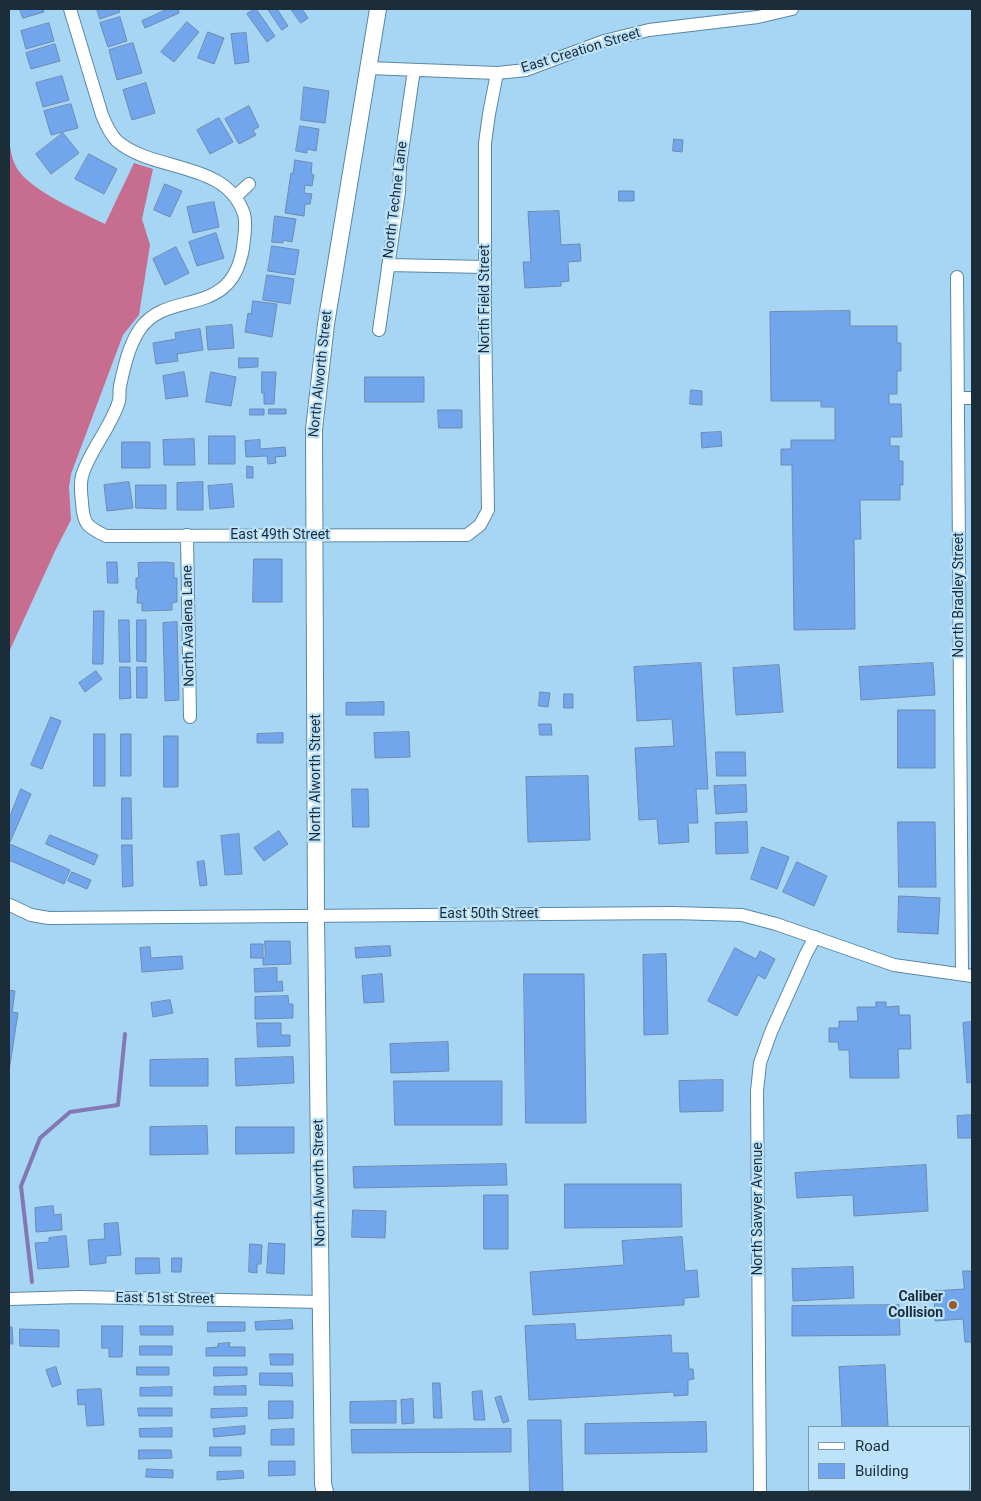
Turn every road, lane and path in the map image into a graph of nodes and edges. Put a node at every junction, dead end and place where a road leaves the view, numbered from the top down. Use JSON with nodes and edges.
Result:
{"nodes":[{"id":1,"x":70,"y":9,"type":"edge"},
{"id":2,"x":378,"y":9,"type":"edge"},
{"id":3,"x":792,"y":9,"type":"edge"},
{"id":4,"x":368,"y":68,"type":"junction"},
{"id":5,"x":414,"y":70,"type":"junction"},
{"id":6,"x":497,"y":73,"type":"junction"},
{"id":7,"x":249,"y":184,"type":"dead end"},
{"id":8,"x":235,"y":197,"type":"junction"},
{"id":9,"x":388,"y":265,"type":"junction"},
{"id":10,"x":485,"y":267,"type":"junction"},
{"id":11,"x":957,"y":277,"type":"dead end"},
{"id":12,"x":378,"y":330,"type":"dead end"},
{"id":13,"x":958,"y":398,"type":"junction"},
{"id":14,"x":972,"y":398,"type":"edge"},
{"id":15,"x":480,"y":524,"type":"joint"},
{"id":16,"x":314,"y":535,"type":"junction"},
{"id":17,"x":187,"y":536,"type":"junction"},
{"id":18,"x":190,"y":717,"type":"dead end"},
{"id":19,"x":10,"y":905,"type":"dead end"},
{"id":20,"x":316,"y":916,"type":"junction"},
{"id":21,"x":815,"y":937,"type":"junction"},
{"id":22,"x":969,"y":974,"type":"edge"},
{"id":23,"x":9,"y":1299,"type":"edge"},
{"id":24,"x":321,"y":1302,"type":"junction"},
{"id":25,"x":325,"y":1492,"type":"edge"},
{"id":26,"x":760,"y":1492,"type":"edge"}],
"edges":[{"from":1,"to":8,"type":"street"},
{"from":2,"to":4,"type":"street","name":"North Alworth Street"},
{"from":3,"to":6,"type":"street","name":"East Creation Street"},
{"from":4,"to":5,"type":"street","name":"East Creation Street"},
{"from":4,"to":16,"type":"street","name":"North Alworth Street"},
{"from":5,"to":6,"type":"street","name":"East Creation Street"},
{"from":5,"to":9,"type":"street","name":"North Techne Lane"},
{"from":6,"to":10,"type":"street","name":"North Field Street"},
{"from":7,"to":8,"type":"street"},
{"from":8,"to":17,"type":"street","name":"East 49th Street"},
{"from":9,"to":10,"type":"street"},
{"from":9,"to":12,"type":"street","name":"North Techne Lane"},
{"from":10,"to":15,"type":"street","name":"North Field Street"},
{"from":11,"to":13,"type":"street","name":"North Bradley Street"},
{"from":13,"to":14,"type":"street"},
{"from":13,"to":22,"type":"street","name":"North Bradley Street"},
{"from":15,"to":16,"type":"street","name":"East 49th Street"},
{"from":16,"to":17,"type":"street","name":"East 49th Street"},
{"from":16,"to":20,"type":"street","name":"North Alworth Street"},
{"from":17,"to":18,"type":"street","name":"North Avalena Lane"},
{"from":19,"to":20,"type":"street","name":"East 50th Street"},
{"from":20,"to":21,"type":"street","name":"East 50th Street"},
{"from":20,"to":24,"type":"street","name":"North Alworth Street"},
{"from":21,"to":22,"type":"street","name":"East 50th Street"},
{"from":21,"to":26,"type":"street","name":"North Sawyer Avenue"},
{"from":23,"to":24,"type":"street","name":"East 51st Street"},
{"from":24,"to":25,"type":"street","name":"North Alworth Street"}]}
